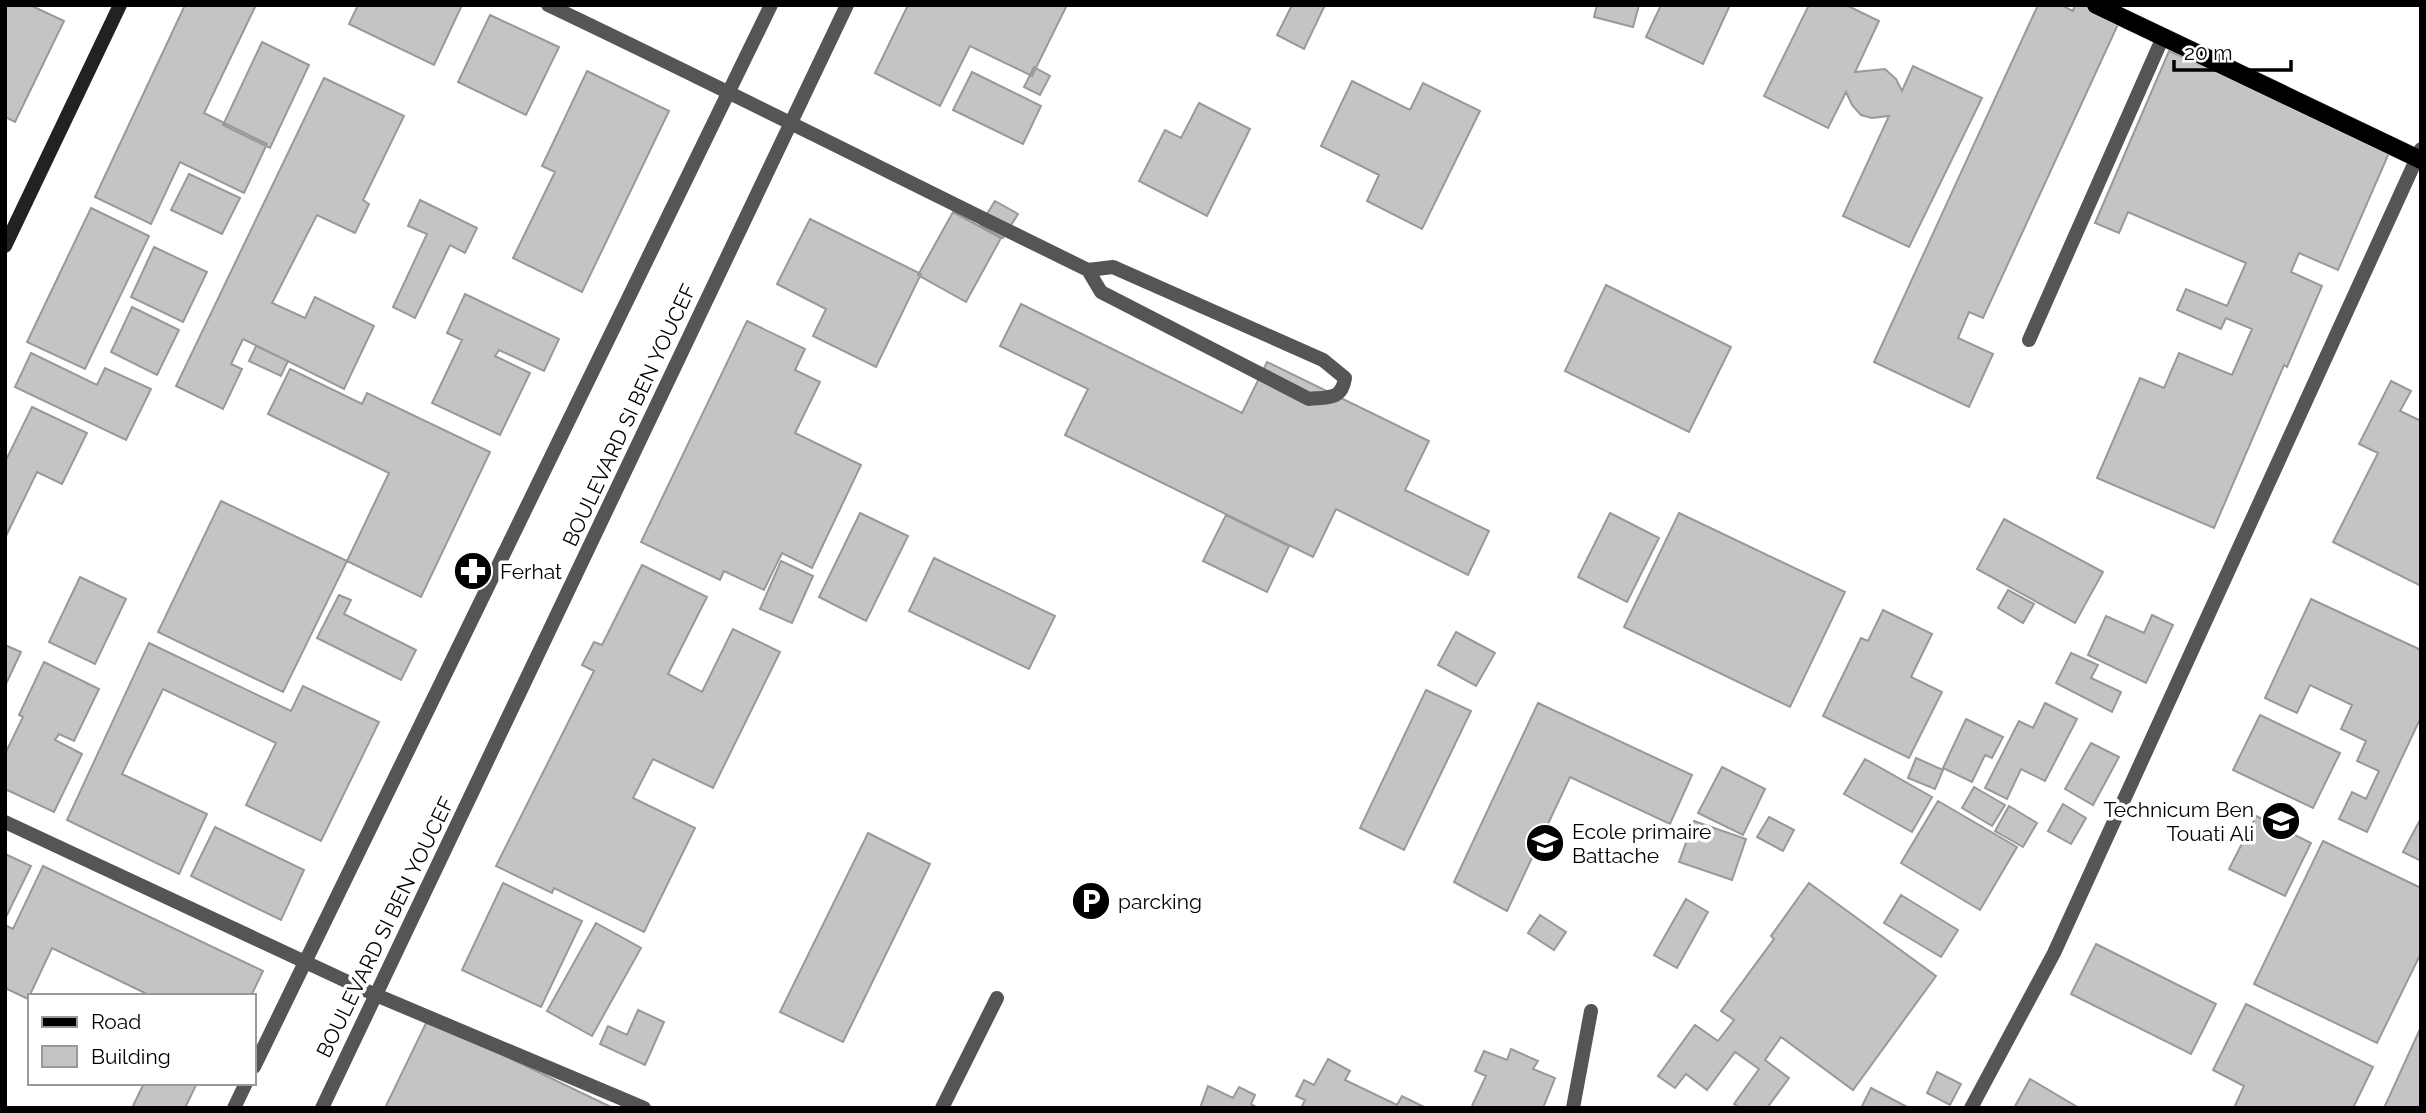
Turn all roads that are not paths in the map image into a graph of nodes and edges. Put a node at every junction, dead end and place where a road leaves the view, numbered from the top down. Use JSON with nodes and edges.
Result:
{"nodes":[{"id":1,"x":120,"y":5,"type":"edge"},
{"id":2,"x":548,"y":5,"type":"edge"},
{"id":3,"x":771,"y":5,"type":"edge"},
{"id":4,"x":847,"y":5,"type":"edge"},
{"id":5,"x":2096,"y":5,"type":"edge"},
{"id":6,"x":2163,"y":37,"type":"junction"},
{"id":7,"x":729,"y":91,"type":"junction"},
{"id":8,"x":791,"y":124,"type":"junction"},
{"id":9,"x":2419,"y":156,"type":"edge"},
{"id":10,"x":5,"y":246,"type":"edge"},
{"id":11,"x":1088,"y":270,"type":"junction"},
{"id":12,"x":2029,"y":340,"type":"dead end"},
{"id":13,"x":5,"y":822,"type":"edge"},
{"id":14,"x":304,"y":963,"type":"junction"},
{"id":15,"x":376,"y":995,"type":"junction"},
{"id":16,"x":997,"y":998,"type":"dead end"},
{"id":17,"x":1591,"y":1011,"type":"dead end"},
{"id":18,"x":256,"y":1063,"type":"edge"},
{"id":19,"x":245,"y":1085,"type":"edge"},
{"id":20,"x":634,"y":1106,"type":"edge"},
{"id":21,"x":234,"y":1108,"type":"edge"},
{"id":22,"x":322,"y":1108,"type":"edge"},
{"id":23,"x":942,"y":1108,"type":"edge"},
{"id":24,"x":1573,"y":1108,"type":"edge"},
{"id":25,"x":1971,"y":1108,"type":"edge"}],
"edges":[{"from":1,"to":10,"type":"main road"},
{"from":2,"to":7,"type":"street"},
{"from":3,"to":7,"type":"street"},
{"from":4,"to":8,"type":"street","name":"BOULEVARD SI BEN YOUCEF"},
{"from":5,"to":6,"type":"main road"},
{"from":6,"to":9,"type":"main road"},
{"from":6,"to":12,"type":"street"},
{"from":7,"to":8,"type":"street"},
{"from":7,"to":14,"type":"street"},
{"from":8,"to":11,"type":"street"},
{"from":8,"to":15,"type":"street","name":"BOULEVARD SI BEN YOUCEF"},
{"from":9,"to":25,"type":"street"},
{"from":11,"to":11,"type":"street"},
{"from":13,"to":14,"type":"street"},
{"from":14,"to":15,"type":"street"},
{"from":14,"to":18,"type":"street"},
{"from":15,"to":20,"type":"street"},
{"from":15,"to":22,"type":"street","name":"BOULEVARD SI BEN YOUCEF"},
{"from":16,"to":23,"type":"street"},
{"from":17,"to":24,"type":"street"},
{"from":19,"to":21,"type":"street"}]}
